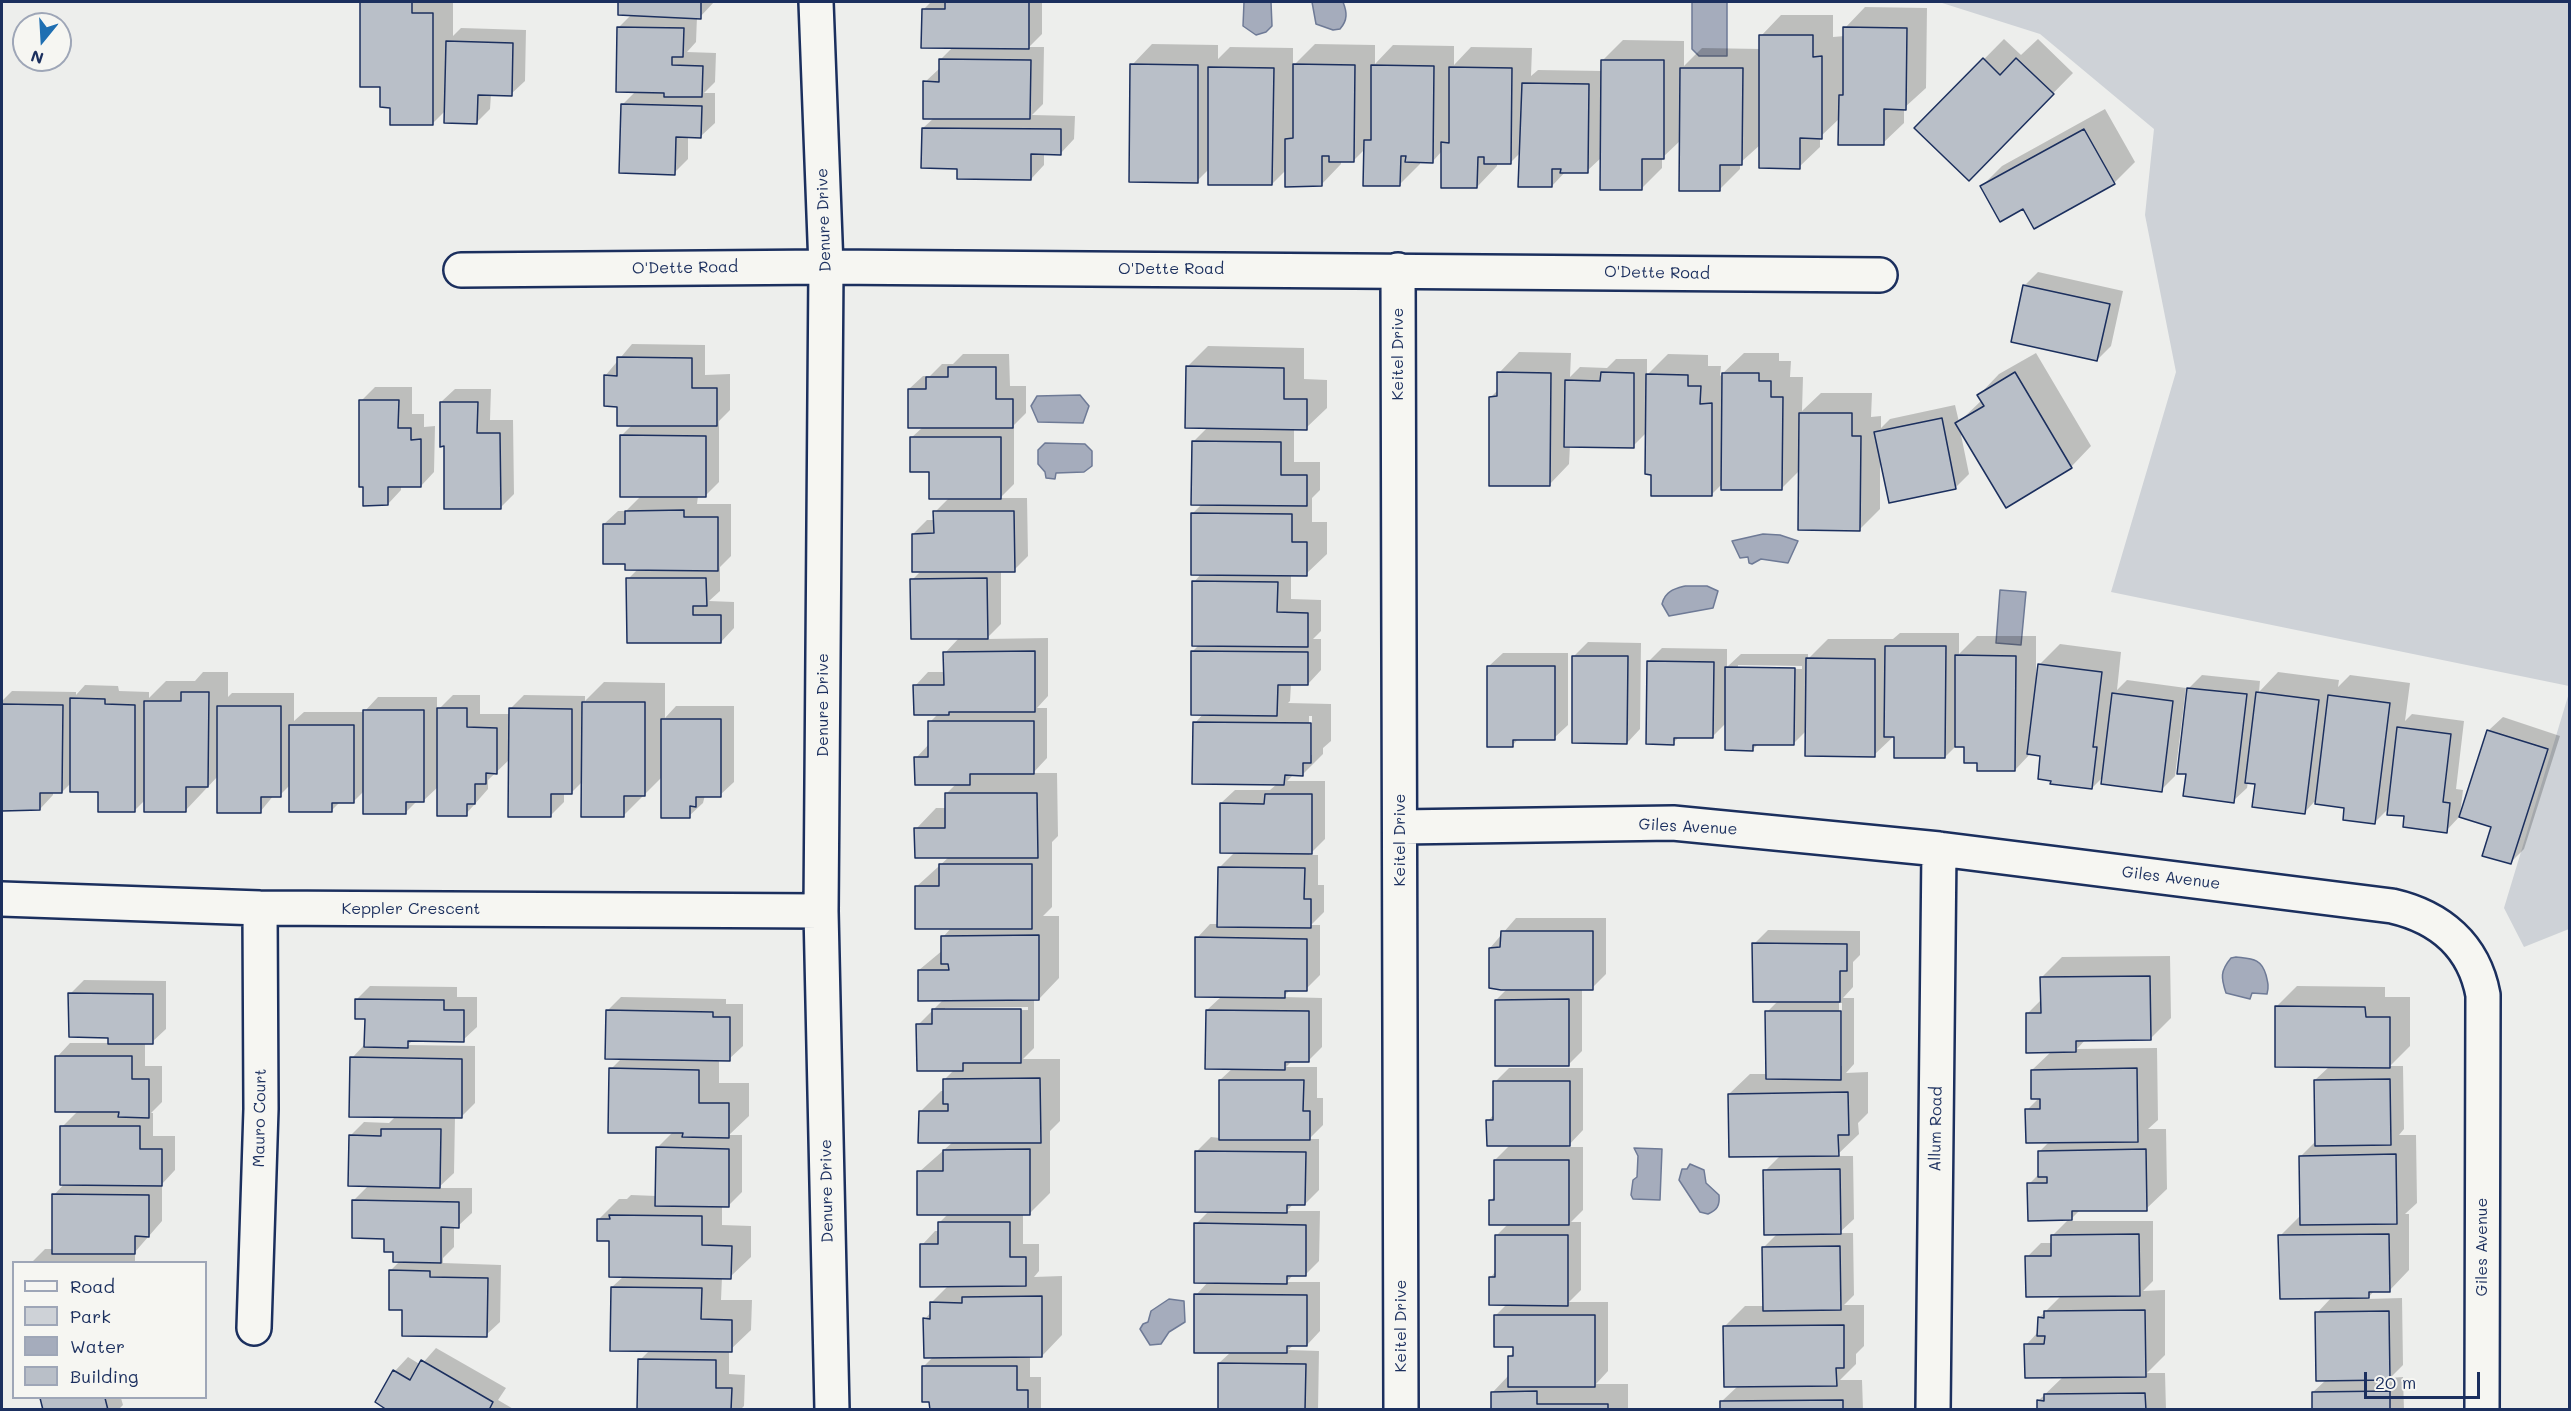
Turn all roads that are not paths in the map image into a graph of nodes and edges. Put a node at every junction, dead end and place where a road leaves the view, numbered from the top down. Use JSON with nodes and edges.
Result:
{"nodes":[{"id":1,"x":816,"y":2,"type":"edge"},
{"id":2,"x":826,"y":267,"type":"junction"},
{"id":3,"x":461,"y":270,"type":"dead end"},
{"id":4,"x":1398,"y":270,"type":"junction"},
{"id":5,"x":1880,"y":275,"type":"dead end"},
{"id":6,"x":1400,"y":827,"type":"junction"},
{"id":7,"x":1939,"y":849,"type":"junction"},
{"id":8,"x":2,"y":899,"type":"edge"},
{"id":9,"x":260,"y":908,"type":"junction"},
{"id":10,"x":821,"y":911,"type":"junction"},
{"id":11,"x":254,"y":1328,"type":"dead end"},
{"id":12,"x":832,"y":1410,"type":"edge"},
{"id":13,"x":1401,"y":1410,"type":"edge"},
{"id":14,"x":1933,"y":1410,"type":"edge"},
{"id":15,"x":2482,"y":1410,"type":"edge"}],
"edges":[{"from":1,"to":2,"type":"street","name":"Denure Drive"},
{"from":2,"to":3,"type":"street","name":"O'Dette Road"},
{"from":2,"to":4,"type":"street","name":"O'Dette Road"},
{"from":2,"to":10,"type":"street","name":"Denure Drive"},
{"from":4,"to":5,"type":"street","name":"O'Dette Road"},
{"from":4,"to":6,"type":"street","name":"Keitel Drive"},
{"from":6,"to":7,"type":"street","name":"Giles Avenue"},
{"from":6,"to":13,"type":"street","name":"Keitel Drive"},
{"from":7,"to":14,"type":"street","name":"Allum Road"},
{"from":7,"to":15,"type":"street","name":"Giles Avenue"},
{"from":8,"to":9,"type":"street","name":"Keppler Crescent"},
{"from":9,"to":10,"type":"street","name":"Keppler Crescent"},
{"from":9,"to":11,"type":"street","name":"Mauro Court"},
{"from":10,"to":12,"type":"street","name":"Denure Drive"}]}
